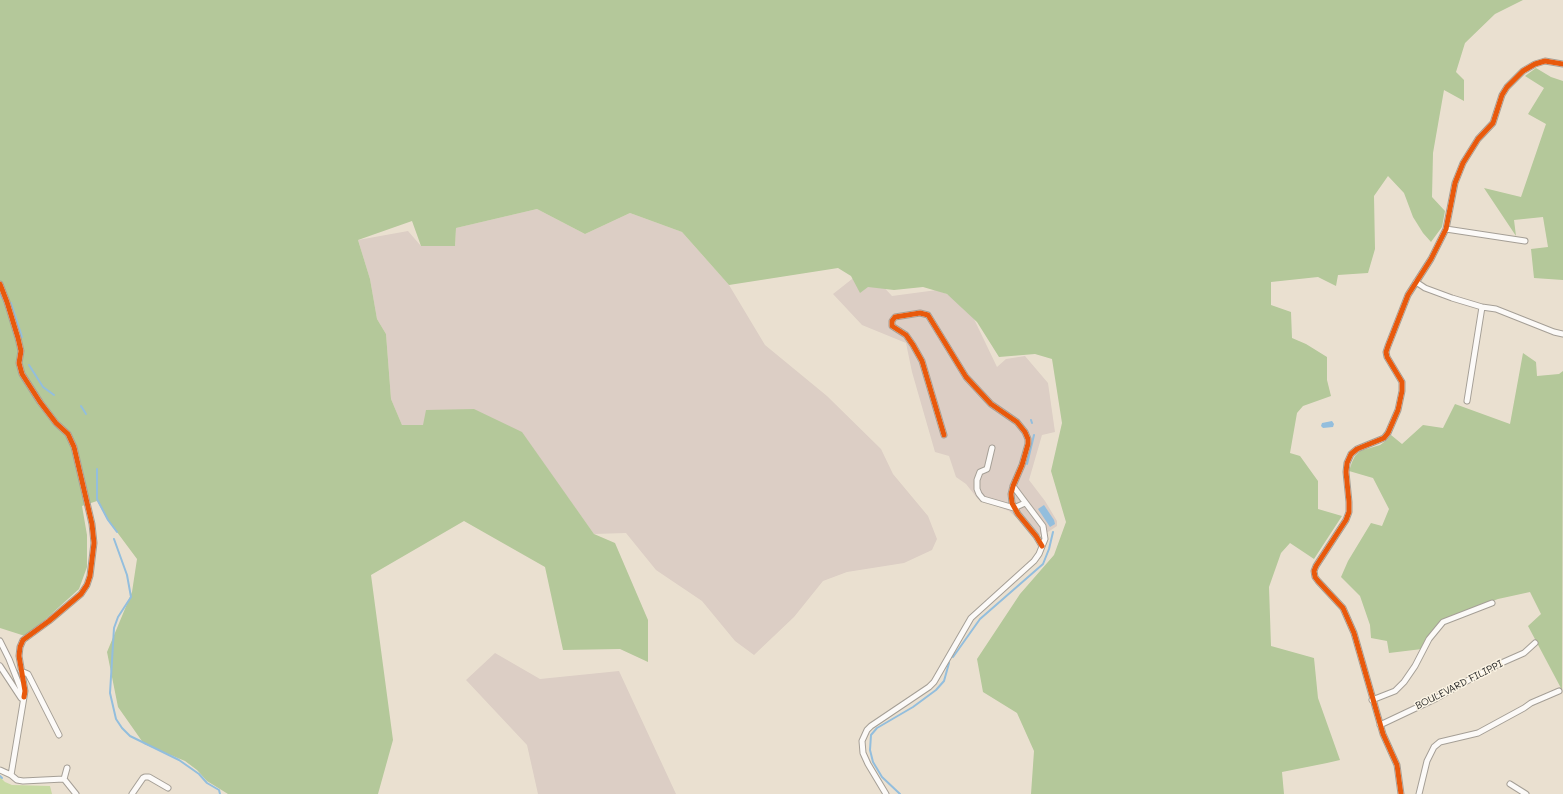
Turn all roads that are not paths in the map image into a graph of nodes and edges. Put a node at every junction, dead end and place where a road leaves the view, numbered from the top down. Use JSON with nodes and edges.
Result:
{"nodes":[{"id":1,"x":1563,"y":64,"type":"edge"},
{"id":2,"x":1446,"y":229,"type":"junction"},
{"id":3,"x":1526,"y":241,"type":"dead end"},
{"id":4,"x":1416,"y":282,"type":"junction"},
{"id":5,"x":0,"y":284,"type":"edge"},
{"id":6,"x":1482,"y":307,"type":"junction"},
{"id":7,"x":1563,"y":334,"type":"edge"},
{"id":8,"x":1467,"y":401,"type":"dead end"},
{"id":9,"x":944,"y":436,"type":"dead end"},
{"id":10,"x":992,"y":448,"type":"dead end"},
{"id":11,"x":1013,"y":486,"type":"junction"},
{"id":12,"x":1025,"y":503,"type":"junction"},
{"id":13,"x":1014,"y":508,"type":"junction"},
{"id":14,"x":1042,"y":546,"type":"junction"},
{"id":15,"x":1492,"y":603,"type":"dead end"},
{"id":16,"x":0,"y":641,"type":"edge"},
{"id":17,"x":1535,"y":643,"type":"dead end"},
{"id":18,"x":0,"y":666,"type":"edge"},
{"id":19,"x":21,"y":670,"type":"junction"},
{"id":20,"x":1560,"y":690,"type":"dead end"},
{"id":21,"x":24,"y":698,"type":"junction"},
{"id":22,"x":1372,"y":700,"type":"junction"},
{"id":23,"x":22,"y":705,"type":"junction"},
{"id":24,"x":1380,"y":724,"type":"junction"},
{"id":25,"x":59,"y":735,"type":"dead end"},
{"id":26,"x":67,"y":768,"type":"dead end"},
{"id":27,"x":0,"y":770,"type":"edge"},
{"id":28,"x":11,"y":775,"type":"junction"},
{"id":29,"x":64,"y":778,"type":"junction"},
{"id":30,"x":1510,"y":784,"type":"dead end"},
{"id":31,"x":168,"y":788,"type":"dead end"},
{"id":32,"x":76,"y":794,"type":"edge"},
{"id":33,"x":132,"y":794,"type":"edge"},
{"id":34,"x":886,"y":794,"type":"edge"},
{"id":35,"x":1401,"y":794,"type":"edge"},
{"id":36,"x":1419,"y":794,"type":"edge"},
{"id":37,"x":1526,"y":794,"type":"edge"}],
"edges":[{"from":1,"to":2,"type":"street"},
{"from":2,"to":3,"type":"street"},
{"from":2,"to":4,"type":"street"},
{"from":4,"to":6,"type":"street"},
{"from":4,"to":22,"type":"street"},
{"from":5,"to":19,"type":"street"},
{"from":6,"to":7,"type":"street"},
{"from":6,"to":8,"type":"street"},
{"from":9,"to":11,"type":"street"},
{"from":10,"to":13,"type":"street"},
{"from":11,"to":12,"type":"street"},
{"from":11,"to":13,"type":"street"},
{"from":12,"to":13,"type":"street"},
{"from":12,"to":14,"type":"street"},
{"from":13,"to":14,"type":"street"},
{"from":14,"to":34,"type":"street"},
{"from":15,"to":22,"type":"street"},
{"from":16,"to":21,"type":"street"},
{"from":17,"to":24,"type":"street","name":"BOULEVARD FILIPPI"},
{"from":18,"to":23,"type":"street"},
{"from":19,"to":21,"type":"street"},
{"from":19,"to":25,"type":"street"},
{"from":20,"to":36,"type":"street"},
{"from":21,"to":23,"type":"street"},
{"from":22,"to":24,"type":"street"},
{"from":23,"to":28,"type":"street"},
{"from":24,"to":35,"type":"street"},
{"from":26,"to":29,"type":"street"},
{"from":27,"to":28,"type":"street"},
{"from":28,"to":29,"type":"street"},
{"from":29,"to":32,"type":"street"},
{"from":30,"to":37,"type":"street"},
{"from":31,"to":33,"type":"street"}]}
